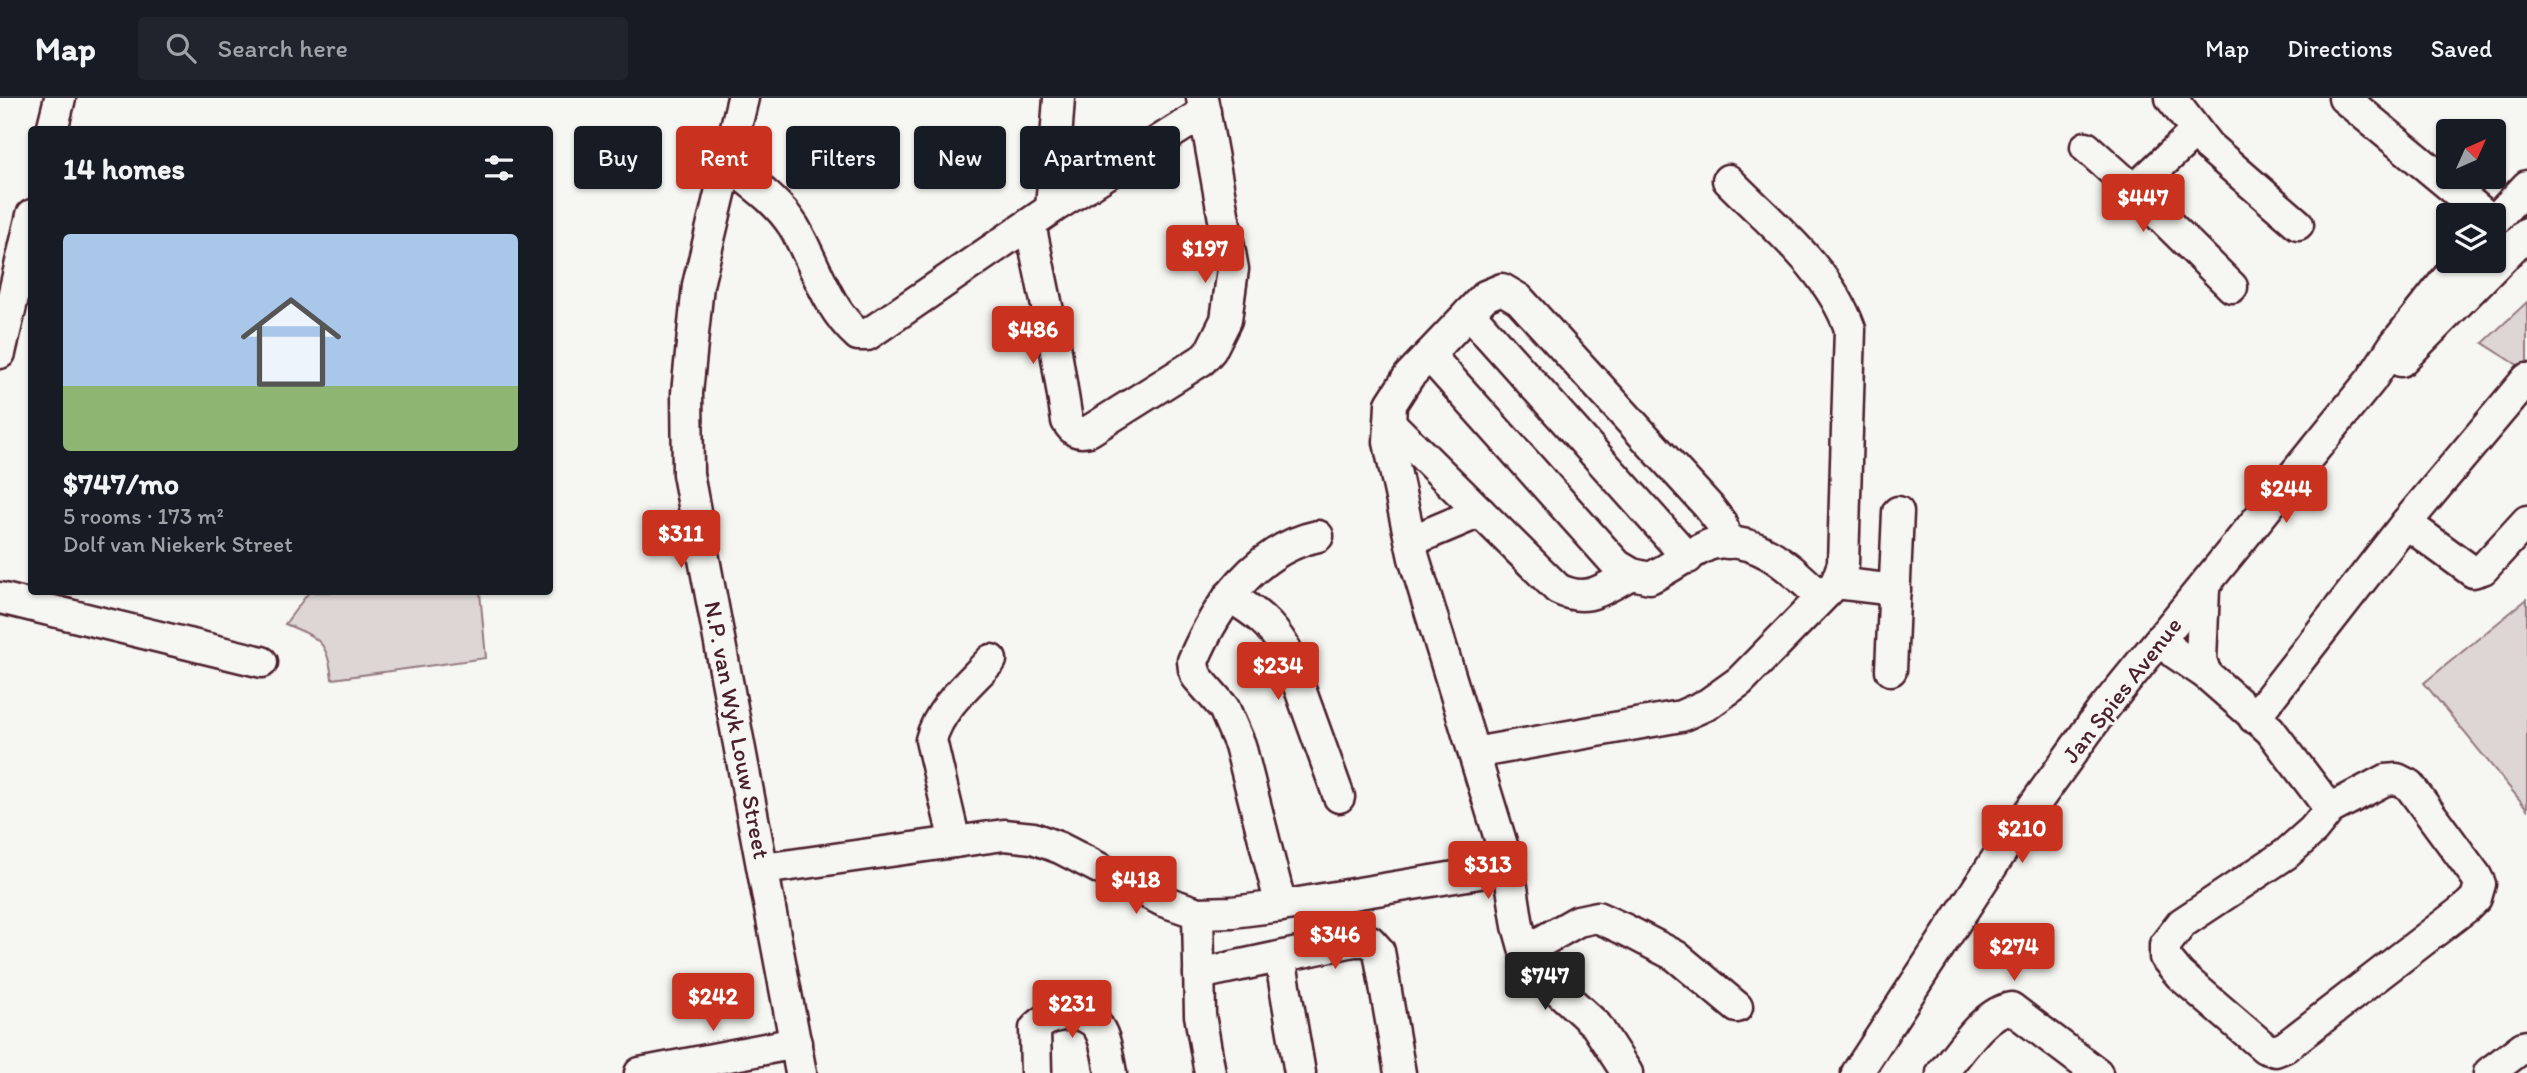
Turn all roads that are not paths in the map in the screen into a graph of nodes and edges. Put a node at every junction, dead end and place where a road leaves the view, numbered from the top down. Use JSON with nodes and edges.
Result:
{"nodes":[{"id":1,"x":60,"y":98,"type":"edge"},
{"id":2,"x":743,"y":98,"type":"edge"},
{"id":3,"x":1059,"y":98,"type":"edge"},
{"id":4,"x":2171,"y":98,"type":"edge"},
{"id":5,"x":2344,"y":98,"type":"edge"},
{"id":6,"x":1204,"y":105,"type":"edge"},
{"id":7,"x":53,"y":126,"type":"edge"},
{"id":8,"x":736,"y":126,"type":"edge"},
{"id":9,"x":2195,"y":132,"type":"junction"},
{"id":10,"x":2086,"y":147,"type":"dead end"},
{"id":11,"x":1728,"y":180,"type":"dead end"},
{"id":12,"x":2527,"y":187,"type":"edge"},
{"id":13,"x":721,"y":189,"type":"edge"},
{"id":14,"x":758,"y":189,"type":"edge"},
{"id":15,"x":2134,"y":190,"type":"junction"},
{"id":16,"x":2471,"y":203,"type":"edge"},
{"id":17,"x":2506,"y":209,"type":"edge"},
{"id":18,"x":1041,"y":217,"type":"junction"},
{"id":19,"x":2298,"y":224,"type":"dead end"},
{"id":20,"x":28,"y":229,"type":"edge"},
{"id":21,"x":2506,"y":229,"type":"edge"},
{"id":22,"x":2522,"y":239,"type":"edge"},
{"id":23,"x":2451,"y":273,"type":"edge"},
{"id":24,"x":2232,"y":287,"type":"dead end"},
{"id":25,"x":5,"y":309,"type":"edge"},
{"id":26,"x":1469,"y":313,"type":"junction"},
{"id":27,"x":0,"y":353,"type":"edge"},
{"id":28,"x":1429,"y":355,"type":"junction"},
{"id":29,"x":2527,"y":379,"type":"edge"},
{"id":30,"x":2371,"y":380,"type":"junction"},
{"id":31,"x":1390,"y":423,"type":"junction"},
{"id":32,"x":1480,"y":512,"type":"junction"},
{"id":33,"x":1898,"y":512,"type":"dead end"},
{"id":34,"x":2527,"y":522,"type":"edge"},
{"id":35,"x":2406,"y":523,"type":"junction"},
{"id":36,"x":1318,"y":536,"type":"dead end"},
{"id":37,"x":1411,"y":541,"type":"junction"},
{"id":38,"x":1728,"y":543,"type":"junction"},
{"id":39,"x":1688,"y":558,"type":"junction"},
{"id":40,"x":1632,"y":574,"type":"junction"},
{"id":41,"x":2203,"y":589,"type":"junction"},
{"id":42,"x":1828,"y":590,"type":"junction"},
{"id":43,"x":1895,"y":590,"type":"junction"},
{"id":44,"x":1228,"y":596,"type":"junction"},
{"id":45,"x":0,"y":598,"type":"edge"},
{"id":46,"x":2162,"y":638,"type":"junction"},
{"id":47,"x":991,"y":660,"type":"dead end"},
{"id":48,"x":262,"y":662,"type":"dead end"},
{"id":49,"x":1891,"y":670,"type":"dead end"},
{"id":50,"x":2206,"y":674,"type":"junction"},
{"id":51,"x":2254,"y":718,"type":"junction"},
{"id":52,"x":1474,"y":753,"type":"junction"},
{"id":53,"x":1339,"y":797,"type":"dead end"},
{"id":54,"x":2330,"y":809,"type":"junction"},
{"id":55,"x":955,"y":842,"type":"junction"},
{"id":56,"x":1509,"y":868,"type":"junction"},
{"id":57,"x":763,"y":869,"type":"junction"},
{"id":58,"x":1281,"y":906,"type":"junction"},
{"id":59,"x":1198,"y":912,"type":"junction"},
{"id":60,"x":1525,"y":951,"type":"junction"},
{"id":61,"x":1280,"y":957,"type":"junction"},
{"id":62,"x":1199,"y":974,"type":"junction"},
{"id":63,"x":1737,"y":1007,"type":"dead end"},
{"id":64,"x":796,"y":1043,"type":"junction"},
{"id":65,"x":2527,"y":1046,"type":"edge"},
{"id":66,"x":640,"y":1073,"type":"edge"},
{"id":67,"x":801,"y":1073,"type":"edge"},
{"id":68,"x":1036,"y":1073,"type":"edge"},
{"id":69,"x":1111,"y":1073,"type":"edge"},
{"id":70,"x":1210,"y":1073,"type":"edge"},
{"id":71,"x":1300,"y":1073,"type":"edge"},
{"id":72,"x":1400,"y":1073,"type":"edge"},
{"id":73,"x":1627,"y":1073,"type":"edge"},
{"id":74,"x":1857,"y":1073,"type":"edge"},
{"id":75,"x":1942,"y":1073,"type":"edge"},
{"id":76,"x":2097,"y":1073,"type":"edge"},
{"id":77,"x":2489,"y":1073,"type":"edge"}],
"edges":[{"from":1,"to":7,"type":"street"},
{"from":2,"to":8,"type":"street","name":"N.P. van Wyk Louw Street"},
{"from":3,"to":18,"type":"street"},
{"from":4,"to":9,"type":"street"},
{"from":5,"to":16,"type":"street"},
{"from":6,"to":18,"type":"street"},
{"from":6,"to":18,"type":"street"},
{"from":9,"to":15,"type":"street"},
{"from":9,"to":19,"type":"street"},
{"from":10,"to":15,"type":"street"},
{"from":11,"to":42,"type":"street"},
{"from":12,"to":17,"type":"street"},
{"from":13,"to":57,"type":"street","name":"N.P. van Wyk Louw Street"},
{"from":14,"to":18,"type":"street"},
{"from":15,"to":24,"type":"street"},
{"from":20,"to":25,"type":"street"},
{"from":21,"to":22,"type":"street"},
{"from":22,"to":30,"type":"street","name":"Jan Spies Avenue"},
{"from":23,"to":30,"type":"street","name":"Jan Spies Avenue"},
{"from":25,"to":27,"type":"street"},
{"from":26,"to":28,"type":"street"},
{"from":26,"to":38,"type":"street"},
{"from":26,"to":39,"type":"street"},
{"from":28,"to":31,"type":"street"},
{"from":28,"to":40,"type":"street"},
{"from":29,"to":35,"type":"street"},
{"from":30,"to":41,"type":"street","name":"Jan Spies Avenue"},
{"from":31,"to":32,"type":"street"},
{"from":31,"to":37,"type":"street"},
{"from":32,"to":37,"type":"street"},
{"from":32,"to":40,"type":"street"},
{"from":33,"to":43,"type":"street"},
{"from":34,"to":35,"type":"street"},
{"from":35,"to":51,"type":"street"},
{"from":36,"to":44,"type":"street"},
{"from":37,"to":52,"type":"street"},
{"from":38,"to":39,"type":"street"},
{"from":38,"to":42,"type":"street"},
{"from":39,"to":40,"type":"street"},
{"from":41,"to":46,"type":"street","name":"Jan Spies Avenue"},
{"from":41,"to":50,"type":"street","name":"Jan Spies Avenue"},
{"from":42,"to":43,"type":"street"},
{"from":42,"to":52,"type":"street"},
{"from":43,"to":49,"type":"street"},
{"from":44,"to":53,"type":"street"},
{"from":44,"to":58,"type":"street"},
{"from":45,"to":48,"type":"street"},
{"from":46,"to":50,"type":"street"},
{"from":46,"to":74,"type":"street","name":"Jan Spies Avenue"},
{"from":47,"to":55,"type":"street"},
{"from":50,"to":51,"type":"street"},
{"from":51,"to":54,"type":"street"},
{"from":52,"to":56,"type":"street"},
{"from":54,"to":54,"type":"street"},
{"from":55,"to":57,"type":"street"},
{"from":55,"to":59,"type":"street"},
{"from":56,"to":58,"type":"street"},
{"from":56,"to":60,"type":"street"},
{"from":57,"to":64,"type":"street","name":"N.P. van Wyk Louw Street"},
{"from":58,"to":59,"type":"street"},
{"from":59,"to":62,"type":"street"},
{"from":60,"to":63,"type":"street"},
{"from":60,"to":73,"type":"street"},
{"from":61,"to":62,"type":"street"},
{"from":61,"to":71,"type":"street"},
{"from":61,"to":72,"type":"street"},
{"from":62,"to":70,"type":"street"},
{"from":64,"to":66,"type":"street"},
{"from":64,"to":67,"type":"street","name":"N.P. van Wyk Louw Street"},
{"from":65,"to":77,"type":"street"},
{"from":68,"to":69,"type":"street"},
{"from":75,"to":76,"type":"street"}]}
